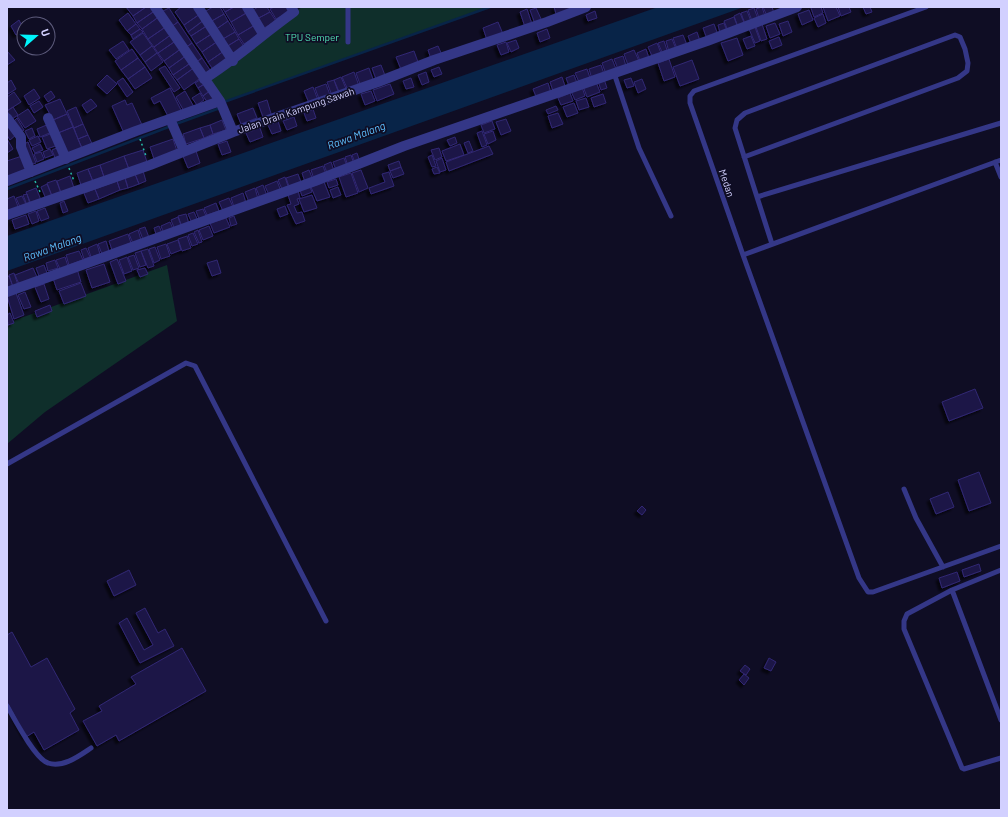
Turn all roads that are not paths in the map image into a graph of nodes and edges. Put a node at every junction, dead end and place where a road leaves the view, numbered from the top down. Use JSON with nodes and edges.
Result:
{"nodes":[{"id":1,"x":155,"y":7,"type":"edge"},
{"id":2,"x":198,"y":7,"type":"edge"},
{"id":3,"x":247,"y":7,"type":"edge"},
{"id":4,"x":292,"y":7,"type":"edge"},
{"id":5,"x":348,"y":7,"type":"edge"},
{"id":6,"x":586,"y":7,"type":"edge"},
{"id":7,"x":797,"y":7,"type":"edge"},
{"id":8,"x":926,"y":7,"type":"edge"},
{"id":9,"x":263,"y":34,"type":"junction"},
{"id":10,"x":348,"y":42,"type":"dead end"},
{"id":11,"x":233,"y":61,"type":"junction"},
{"id":12,"x":614,"y":73,"type":"junction"},
{"id":13,"x":204,"y":79,"type":"junction"},
{"id":14,"x":221,"y":103,"type":"junction"},
{"id":15,"x":7,"y":118,"type":"edge"},
{"id":16,"x":48,"y":118,"type":"dead end"},
{"id":17,"x":170,"y":120,"type":"junction"},
{"id":18,"x":1001,"y":123,"type":"edge"},
{"id":19,"x":233,"y":132,"type":"junction"},
{"id":20,"x":184,"y":151,"type":"junction"},
{"id":21,"x":744,"y":157,"type":"junction"},
{"id":22,"x":66,"y":159,"type":"junction"},
{"id":23,"x":1001,"y":160,"type":"edge"},
{"id":24,"x":995,"y":162,"type":"junction"},
{"id":25,"x":31,"y":172,"type":"junction"},
{"id":26,"x":1001,"y":177,"type":"edge"},
{"id":27,"x":7,"y":181,"type":"edge"},
{"id":28,"x":757,"y":197,"type":"junction"},
{"id":29,"x":7,"y":215,"type":"edge"},
{"id":30,"x":671,"y":216,"type":"dead end"},
{"id":31,"x":772,"y":244,"type":"junction"},
{"id":32,"x":743,"y":255,"type":"junction"},
{"id":33,"x":7,"y":292,"type":"edge"},
{"id":34,"x":7,"y":464,"type":"edge"},
{"id":35,"x":904,"y":489,"type":"dead end"},
{"id":36,"x":1001,"y":546,"type":"edge"},
{"id":37,"x":943,"y":567,"type":"junction"},
{"id":38,"x":1001,"y":570,"type":"edge"},
{"id":39,"x":952,"y":590,"type":"junction"},
{"id":40,"x":326,"y":621,"type":"dead end"},
{"id":41,"x":7,"y":706,"type":"edge"},
{"id":42,"x":1001,"y":720,"type":"edge"},
{"id":43,"x":91,"y":748,"type":"dead end"},
{"id":44,"x":1001,"y":758,"type":"edge"}],
"edges":[{"from":1,"to":13,"type":"street"},
{"from":2,"to":11,"type":"street"},
{"from":3,"to":9,"type":"street"},
{"from":4,"to":9,"type":"street"},
{"from":5,"to":10,"type":"lane"},
{"from":6,"to":19,"type":"street","name":"Jalan Drain Kampung Sawah"},
{"from":7,"to":12,"type":"street"},
{"from":8,"to":32,"type":"lane","name":"Medan"},
{"from":9,"to":11,"type":"street"},
{"from":11,"to":13,"type":"street"},
{"from":12,"to":30,"type":"lane"},
{"from":12,"to":33,"type":"street"},
{"from":13,"to":14,"type":"street"},
{"from":14,"to":17,"type":"street"},
{"from":14,"to":19,"type":"street"},
{"from":15,"to":25,"type":"street"},
{"from":16,"to":22,"type":"street"},
{"from":17,"to":20,"type":"street"},
{"from":17,"to":22,"type":"street"},
{"from":18,"to":28,"type":"lane"},
{"from":19,"to":20,"type":"street","name":"Jalan Drain Kampung Sawah"},
{"from":20,"to":29,"type":"street","name":"Jalan Drain Kampung Sawah"},
{"from":21,"to":21,"type":"lane"},
{"from":21,"to":28,"type":"lane"},
{"from":22,"to":25,"type":"street"},
{"from":23,"to":24,"type":"lane"},
{"from":24,"to":26,"type":"lane"},
{"from":24,"to":31,"type":"lane"},
{"from":25,"to":27,"type":"street"},
{"from":28,"to":31,"type":"lane"},
{"from":31,"to":32,"type":"lane"},
{"from":32,"to":37,"type":"lane"},
{"from":34,"to":40,"type":"lane"},
{"from":35,"to":37,"type":"lane"},
{"from":36,"to":37,"type":"lane"},
{"from":38,"to":39,"type":"lane"},
{"from":39,"to":42,"type":"lane"},
{"from":39,"to":44,"type":"lane"},
{"from":41,"to":43,"type":"lane"}]}
